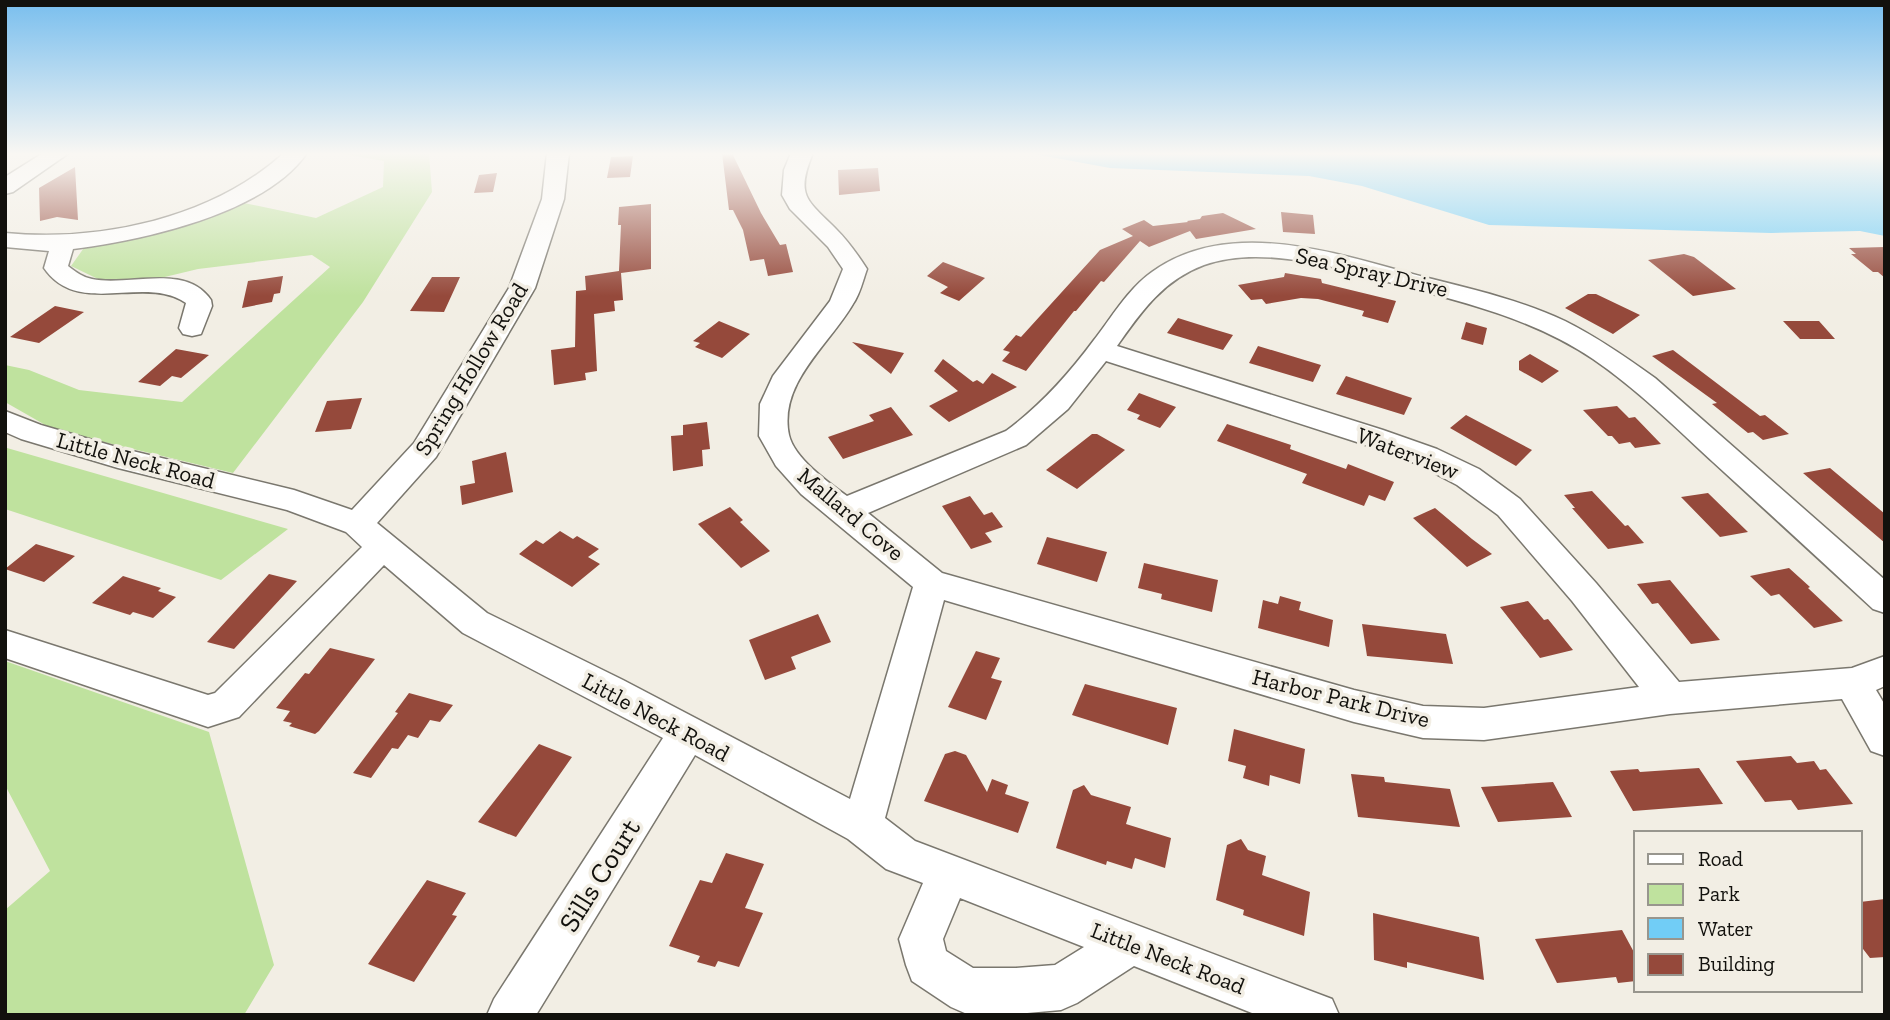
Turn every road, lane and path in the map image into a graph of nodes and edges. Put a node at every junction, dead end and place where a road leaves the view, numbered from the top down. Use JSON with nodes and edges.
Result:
{"nodes":[{"id":1,"x":224,"y":201,"type":"edge"},
{"id":2,"x":552,"y":201,"type":"edge"},
{"id":3,"x":796,"y":201,"type":"edge"},
{"id":4,"x":5,"y":240,"type":"edge"},
{"id":5,"x":65,"y":242,"type":"junction"},
{"id":6,"x":192,"y":328,"type":"dead end"},
{"id":7,"x":1101,"y":350,"type":"junction"},
{"id":8,"x":5,"y":420,"type":"edge"},
{"id":9,"x":844,"y":510,"type":"junction"},
{"id":10,"x":370,"y":535,"type":"junction"},
{"id":11,"x":931,"y":583,"type":"junction"},
{"id":12,"x":1885,"y":600,"type":"edge"},
{"id":13,"x":5,"y":644,"type":"edge"},
{"id":14,"x":1868,"y":677,"type":"edge"},
{"id":15,"x":1670,"y":698,"type":"junction"},
{"id":16,"x":687,"y":734,"type":"junction"},
{"id":17,"x":1885,"y":739,"type":"edge"},
{"id":18,"x":862,"y":826,"type":"junction"},
{"id":19,"x":949,"y":873,"type":"junction"},
{"id":20,"x":1130,"y":943,"type":"junction"},
{"id":21,"x":1267,"y":1005,"type":"edge"},
{"id":22,"x":510,"y":1015,"type":"edge"},
{"id":23,"x":1316,"y":1015,"type":"edge"}],
"edges":[{"from":1,"to":5,"type":"street"},
{"from":2,"to":10,"type":"street","name":"Spring Hollow Road"},
{"from":3,"to":9,"type":"street","name":"Mallard Cove"},
{"from":4,"to":5,"type":"street"},
{"from":5,"to":6,"type":"street"},
{"from":7,"to":9,"type":"street","name":"Sea Spray Drive"},
{"from":7,"to":12,"type":"street","name":"Sea Spray Drive"},
{"from":7,"to":15,"type":"street","name":"Waterview"},
{"from":8,"to":10,"type":"street","name":"Little Neck Road"},
{"from":9,"to":11,"type":"street","name":"Mallard Cove"},
{"from":10,"to":13,"type":"street","name":"Spring Hollow Road"},
{"from":10,"to":16,"type":"street","name":"Little Neck Road"},
{"from":11,"to":15,"type":"street","name":"Harbor Park Drive"},
{"from":11,"to":18,"type":"street"},
{"from":14,"to":15,"type":"street","name":"Harbor Park Drive"},
{"from":14,"to":17,"type":"street"},
{"from":16,"to":18,"type":"street","name":"Little Neck Road"},
{"from":16,"to":22,"type":"street","name":"Sills Court"},
{"from":18,"to":19,"type":"street","name":"Little Neck Road"},
{"from":19,"to":20,"type":"street","name":"Little Neck Road"},
{"from":19,"to":20,"type":"street"},
{"from":20,"to":21,"type":"street","name":"Little Neck Road"},
{"from":21,"to":23,"type":"street","name":"Little Neck Road"}]}
